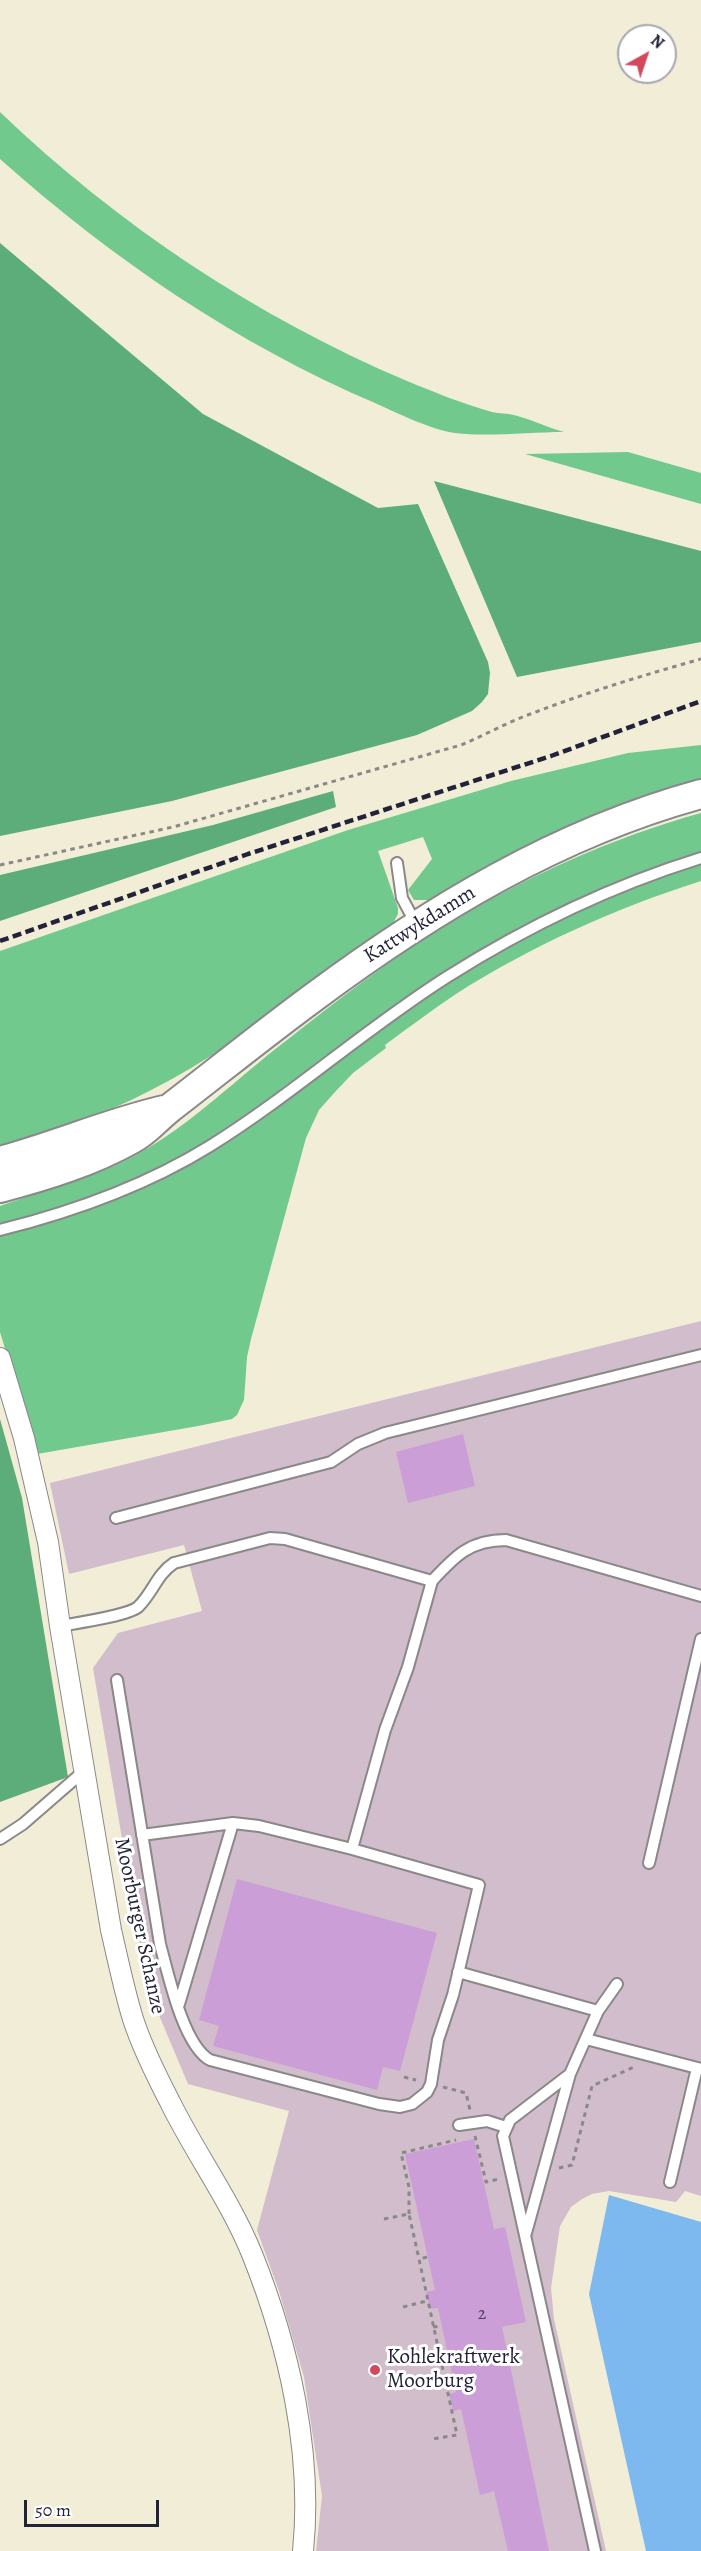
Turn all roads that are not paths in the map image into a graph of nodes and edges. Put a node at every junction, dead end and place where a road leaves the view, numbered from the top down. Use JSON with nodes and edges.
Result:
{"nodes":[{"id":1,"x":701,"y":794,"type":"edge"},
{"id":2,"x":701,"y":858,"type":"edge"},
{"id":3,"x":397,"y":863,"type":"dead end"},
{"id":4,"x":416,"y":924,"type":"junction"},
{"id":5,"x":169,"y":1109,"type":"junction"},
{"id":6,"x":0,"y":1161,"type":"edge"},
{"id":7,"x":0,"y":1188,"type":"edge"},
{"id":8,"x":0,"y":1230,"type":"edge"},
{"id":9,"x":701,"y":1355,"type":"edge"},
{"id":10,"x":0,"y":1358,"type":"edge"},
{"id":11,"x":116,"y":1518,"type":"dead end"},
{"id":12,"x":432,"y":1581,"type":"junction"},
{"id":13,"x":701,"y":1596,"type":"edge"},
{"id":14,"x":60,"y":1626,"type":"junction"},
{"id":15,"x":701,"y":1639,"type":"edge"},
{"id":16,"x":117,"y":1680,"type":"dead end"},
{"id":17,"x":84,"y":1771,"type":"junction"},
{"id":18,"x":233,"y":1823,"type":"junction"},
{"id":19,"x":142,"y":1835,"type":"junction"},
{"id":20,"x":0,"y":1839,"type":"edge"},
{"id":21,"x":352,"y":1849,"type":"junction"},
{"id":22,"x":649,"y":1863,"type":"dead end"},
{"id":23,"x":458,"y":1972,"type":"junction"},
{"id":24,"x":617,"y":1984,"type":"dead end"},
{"id":25,"x":179,"y":2004,"type":"junction"},
{"id":26,"x":598,"y":2011,"type":"junction"},
{"id":27,"x":586,"y":2039,"type":"junction"},
{"id":28,"x":699,"y":2068,"type":"edge"},
{"id":29,"x":570,"y":2074,"type":"junction"},
{"id":30,"x":459,"y":2125,"type":"dead end"},
{"id":31,"x":506,"y":2127,"type":"junction"},
{"id":32,"x":670,"y":2182,"type":"dead end"},
{"id":33,"x":526,"y":2235,"type":"junction"},
{"id":34,"x":303,"y":2551,"type":"edge"},
{"id":35,"x":595,"y":2551,"type":"edge"}],
"edges":[{"from":1,"to":4,"type":"main road","name":"Kattwykdamm"},
{"from":2,"to":8,"type":"lane"},
{"from":3,"to":4,"type":"lane"},
{"from":4,"to":5,"type":"main road","name":"Kattwykdamm"},
{"from":5,"to":6,"type":"main road","name":"Kattwykdamm"},
{"from":5,"to":7,"type":"main road","name":"Kattwykdamm"},
{"from":9,"to":11,"type":"lane"},
{"from":10,"to":14,"type":"street","name":"Moorburger Schanze"},
{"from":12,"to":13,"type":"lane"},
{"from":12,"to":14,"type":"lane"},
{"from":12,"to":21,"type":"lane"},
{"from":14,"to":17,"type":"street","name":"Moorburger Schanze"},
{"from":15,"to":22,"type":"lane"},
{"from":16,"to":19,"type":"lane"},
{"from":17,"to":20,"type":"lane"},
{"from":17,"to":34,"type":"street","name":"Moorburger Schanze"},
{"from":18,"to":19,"type":"lane"},
{"from":18,"to":21,"type":"lane"},
{"from":18,"to":25,"type":"lane"},
{"from":19,"to":25,"type":"lane"},
{"from":21,"to":23,"type":"lane"},
{"from":23,"to":25,"type":"lane"},
{"from":23,"to":26,"type":"lane"},
{"from":24,"to":26,"type":"lane"},
{"from":26,"to":27,"type":"lane"},
{"from":27,"to":28,"type":"lane"},
{"from":27,"to":29,"type":"lane"},
{"from":28,"to":32,"type":"lane"},
{"from":29,"to":31,"type":"lane"},
{"from":29,"to":33,"type":"lane"},
{"from":30,"to":31,"type":"lane"},
{"from":31,"to":33,"type":"lane"},
{"from":33,"to":35,"type":"lane"}]}
